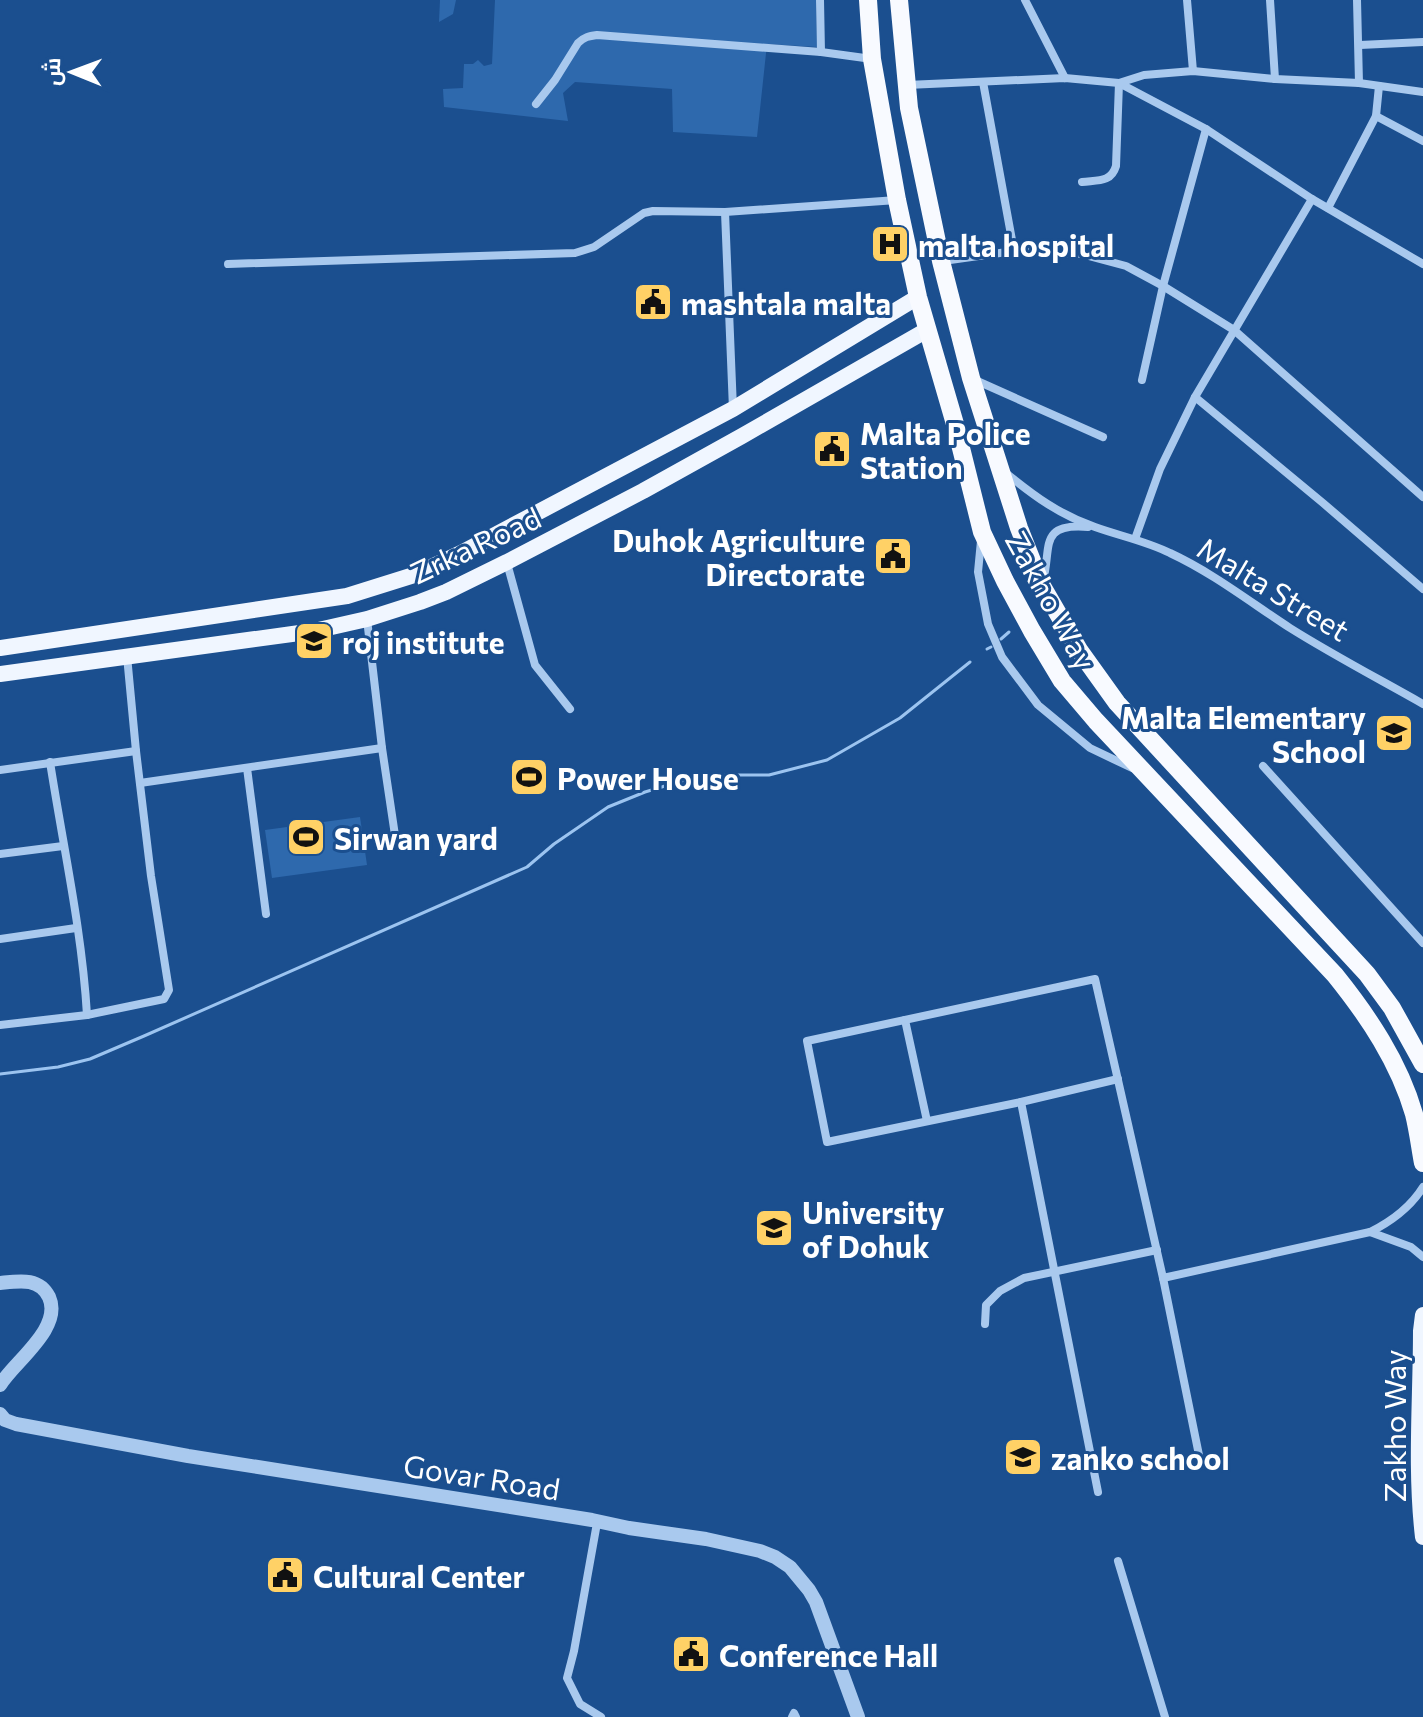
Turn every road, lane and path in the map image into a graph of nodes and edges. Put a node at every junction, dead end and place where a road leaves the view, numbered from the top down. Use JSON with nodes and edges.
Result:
{"nodes":[{"id":1,"x":820,"y":0,"type":"edge"},
{"id":2,"x":868,"y":0,"type":"edge"},
{"id":3,"x":899,"y":0,"type":"edge"},
{"id":4,"x":1025,"y":0,"type":"edge"},
{"id":5,"x":1187,"y":0,"type":"edge"},
{"id":6,"x":1270,"y":0,"type":"edge"},
{"id":7,"x":1357,"y":0,"type":"edge"},
{"id":8,"x":1423,"y":42,"type":"edge"},
{"id":9,"x":1360,"y":45,"type":"junction"},
{"id":10,"x":821,"y":52,"type":"junction"},
{"id":11,"x":872,"y":59,"type":"junction"},
{"id":12,"x":1193,"y":71,"type":"junction"},
{"id":13,"x":1065,"y":78,"type":"junction"},
{"id":14,"x":1275,"y":79,"type":"junction"},
{"id":15,"x":983,"y":82,"type":"junction"},
{"id":16,"x":1119,"y":83,"type":"junction"},
{"id":17,"x":1359,"y":83,"type":"junction"},
{"id":18,"x":906,"y":85,"type":"junction"},
{"id":19,"x":1379,"y":86,"type":"junction"},
{"id":20,"x":1423,"y":92,"type":"edge"},
{"id":21,"x":536,"y":104,"type":"dead end"},
{"id":22,"x":1376,"y":116,"type":"junction"},
{"id":23,"x":1206,"y":129,"type":"junction"},
{"id":24,"x":1423,"y":141,"type":"edge"},
{"id":25,"x":1082,"y":182,"type":"dead end"},
{"id":26,"x":1312,"y":199,"type":"junction"},
{"id":27,"x":897,"y":200,"type":"junction"},
{"id":28,"x":1328,"y":208,"type":"junction"},
{"id":29,"x":725,"y":212,"type":"junction"},
{"id":30,"x":1014,"y":251,"type":"junction"},
{"id":31,"x":941,"y":261,"type":"junction"},
{"id":32,"x":228,"y":264,"type":"dead end"},
{"id":33,"x":1423,"y":264,"type":"edge"},
{"id":34,"x":1163,"y":286,"type":"junction"},
{"id":35,"x":918,"y":297,"type":"junction"},
{"id":36,"x":895,"y":312,"type":"junction"},
{"id":37,"x":927,"y":330,"type":"junction"},
{"id":38,"x":1234,"y":330,"type":"junction"},
{"id":39,"x":907,"y":341,"type":"junction"},
{"id":40,"x":971,"y":378,"type":"junction"},
{"id":41,"x":1142,"y":380,"type":"dead end"},
{"id":42,"x":1195,"y":397,"type":"junction"},
{"id":43,"x":733,"y":409,"type":"junction"},
{"id":44,"x":1103,"y":437,"type":"dead end"},
{"id":45,"x":999,"y":467,"type":"junction"},
{"id":46,"x":1423,"y":497,"type":"edge"},
{"id":47,"x":1095,"y":527,"type":"junction"},
{"id":48,"x":982,"y":532,"type":"junction"},
{"id":49,"x":1135,"y":539,"type":"junction"},
{"id":50,"x":507,"y":562,"type":"junction"},
{"id":51,"x":1042,"y":586,"type":"junction"},
{"id":52,"x":1423,"y":589,"type":"edge"},
{"id":53,"x":367,"y":619,"type":"junction"},
{"id":54,"x":0,"y":648,"type":"edge"},
{"id":55,"x":127,"y":655,"type":"junction"},
{"id":56,"x":0,"y":674,"type":"edge"},
{"id":57,"x":1117,"y":703,"type":"junction"},
{"id":58,"x":1423,"y":704,"type":"edge"},
{"id":59,"x":570,"y":709,"type":"dead end"},
{"id":60,"x":1096,"y":721,"type":"junction"},
{"id":61,"x":382,"y":748,"type":"junction"},
{"id":62,"x":136,"y":751,"type":"junction"},
{"id":63,"x":50,"y":762,"type":"junction"},
{"id":64,"x":1263,"y":766,"type":"dead end"},
{"id":65,"x":247,"y":768,"type":"junction"},
{"id":66,"x":0,"y":770,"type":"edge"},
{"id":67,"x":1148,"y":775,"type":"junction"},
{"id":68,"x":140,"y":783,"type":"junction"},
{"id":69,"x":396,"y":842,"type":"dead end"},
{"id":70,"x":63,"y":846,"type":"junction"},
{"id":71,"x":0,"y":854,"type":"edge"},
{"id":72,"x":266,"y":914,"type":"dead end"},
{"id":73,"x":76,"y":928,"type":"junction"},
{"id":74,"x":0,"y":939,"type":"edge"},
{"id":75,"x":1423,"y":943,"type":"edge"},
{"id":76,"x":87,"y":1015,"type":"junction"},
{"id":77,"x":905,"y":1020,"type":"junction"},
{"id":78,"x":0,"y":1025,"type":"edge"},
{"id":79,"x":1423,"y":1064,"type":"edge"},
{"id":80,"x":1118,"y":1079,"type":"junction"},
{"id":81,"x":1021,"y":1102,"type":"junction"},
{"id":82,"x":927,"y":1121,"type":"junction"},
{"id":83,"x":1423,"y":1163,"type":"edge"},
{"id":84,"x":1423,"y":1187,"type":"edge"},
{"id":85,"x":1370,"y":1232,"type":"junction"},
{"id":86,"x":1157,"y":1250,"type":"junction"},
{"id":87,"x":1423,"y":1257,"type":"edge"},
{"id":88,"x":1054,"y":1271,"type":"junction"},
{"id":89,"x":1163,"y":1278,"type":"junction"},
{"id":90,"x":0,"y":1283,"type":"edge"},
{"id":91,"x":1423,"y":1315,"type":"edge"},
{"id":92,"x":985,"y":1324,"type":"dead end"},
{"id":93,"x":0,"y":1385,"type":"edge"},
{"id":94,"x":0,"y":1414,"type":"edge"},
{"id":95,"x":1201,"y":1465,"type":"dead end"},
{"id":96,"x":1098,"y":1492,"type":"dead end"},
{"id":97,"x":592,"y":1520,"type":"junction"},
{"id":98,"x":1423,"y":1537,"type":"edge"},
{"id":99,"x":1118,"y":1561,"type":"dead end"},
{"id":100,"x":601,"y":1717,"type":"edge"},
{"id":101,"x":858,"y":1717,"type":"edge"},
{"id":102,"x":1165,"y":1717,"type":"edge"}],
"edges":[{"from":1,"to":10,"type":"street"},
{"from":2,"to":11,"type":"highway","name":"Zakho Way"},
{"from":3,"to":18,"type":"highway","name":"Zakho Way"},
{"from":4,"to":13,"type":"street"},
{"from":5,"to":12,"type":"street"},
{"from":6,"to":14,"type":"street"},
{"from":7,"to":9,"type":"street"},
{"from":8,"to":9,"type":"street"},
{"from":9,"to":17,"type":"street"},
{"from":10,"to":11,"type":"street"},
{"from":10,"to":21,"type":"street"},
{"from":11,"to":27,"type":"highway","name":"Zakho Way"},
{"from":12,"to":14,"type":"street"},
{"from":12,"to":16,"type":"street"},
{"from":13,"to":15,"type":"street"},
{"from":13,"to":16,"type":"street"},
{"from":14,"to":17,"type":"street"},
{"from":15,"to":18,"type":"street"},
{"from":15,"to":30,"type":"street"},
{"from":16,"to":23,"type":"street"},
{"from":16,"to":25,"type":"street"},
{"from":17,"to":19,"type":"street"},
{"from":18,"to":31,"type":"highway","name":"Zakho Way"},
{"from":19,"to":20,"type":"street"},
{"from":19,"to":22,"type":"street"},
{"from":22,"to":24,"type":"street"},
{"from":22,"to":28,"type":"street"},
{"from":23,"to":26,"type":"street"},
{"from":23,"to":34,"type":"street"},
{"from":26,"to":28,"type":"street"},
{"from":26,"to":38,"type":"street"},
{"from":27,"to":29,"type":"street"},
{"from":27,"to":35,"type":"highway","name":"Zakho Way"},
{"from":28,"to":33,"type":"street"},
{"from":29,"to":32,"type":"street"},
{"from":29,"to":43,"type":"street"},
{"from":30,"to":31,"type":"street"},
{"from":30,"to":34,"type":"street"},
{"from":31,"to":40,"type":"highway","name":"Zakho Way"},
{"from":34,"to":38,"type":"street"},
{"from":34,"to":41,"type":"street"},
{"from":35,"to":36,"type":"main road","name":"Zrka Road"},
{"from":35,"to":37,"type":"highway","name":"Zakho Way"},
{"from":36,"to":39,"type":"main road"},
{"from":36,"to":43,"type":"main road","name":"Zrka Road"},
{"from":37,"to":39,"type":"main road","name":"Zrka Road"},
{"from":37,"to":48,"type":"highway","name":"Zakho Way"},
{"from":38,"to":42,"type":"street"},
{"from":38,"to":46,"type":"street"},
{"from":39,"to":50,"type":"main road","name":"Zrka Road"},
{"from":40,"to":44,"type":"street"},
{"from":40,"to":45,"type":"highway","name":"Zakho Way"},
{"from":42,"to":49,"type":"street"},
{"from":42,"to":52,"type":"street"},
{"from":43,"to":54,"type":"main road","name":"Zrka Road"},
{"from":45,"to":47,"type":"street","name":"Malta Street"},
{"from":45,"to":51,"type":"highway","name":"Zakho Way"},
{"from":47,"to":49,"type":"street","name":"Malta Street"},
{"from":47,"to":51,"type":"street","name":"Malta Street"},
{"from":48,"to":60,"type":"highway","name":"Zakho Way"},
{"from":48,"to":67,"type":"street"},
{"from":49,"to":58,"type":"street","name":"Malta Street"},
{"from":50,"to":53,"type":"main road","name":"Zrka Road"},
{"from":50,"to":59,"type":"street"},
{"from":51,"to":57,"type":"highway","name":"Zakho Way"},
{"from":53,"to":55,"type":"main road","name":"Zrka Road"},
{"from":53,"to":61,"type":"street"},
{"from":55,"to":56,"type":"main road","name":"Zrka Road"},
{"from":55,"to":62,"type":"street"},
{"from":57,"to":60,"type":"highway"},
{"from":57,"to":79,"type":"highway","name":"Zakho Way"},
{"from":60,"to":67,"type":"highway","name":"Zakho Way"},
{"from":61,"to":65,"type":"street"},
{"from":61,"to":69,"type":"street"},
{"from":62,"to":63,"type":"street"},
{"from":62,"to":68,"type":"street"},
{"from":63,"to":66,"type":"street"},
{"from":63,"to":70,"type":"street"},
{"from":64,"to":75,"type":"street"},
{"from":65,"to":68,"type":"street"},
{"from":65,"to":72,"type":"street"},
{"from":67,"to":83,"type":"highway","name":"Zakho Way"},
{"from":68,"to":76,"type":"street"},
{"from":70,"to":71,"type":"street"},
{"from":70,"to":73,"type":"street"},
{"from":73,"to":74,"type":"street"},
{"from":73,"to":76,"type":"street"},
{"from":76,"to":78,"type":"street"},
{"from":77,"to":80,"type":"street"},
{"from":77,"to":82,"type":"street"},
{"from":77,"to":82,"type":"street"},
{"from":80,"to":81,"type":"street"},
{"from":80,"to":86,"type":"street"},
{"from":81,"to":82,"type":"street"},
{"from":81,"to":88,"type":"street"},
{"from":84,"to":85,"type":"street"},
{"from":85,"to":87,"type":"street"},
{"from":85,"to":89,"type":"street"},
{"from":86,"to":88,"type":"street"},
{"from":86,"to":89,"type":"street"},
{"from":88,"to":92,"type":"street"},
{"from":88,"to":96,"type":"street"},
{"from":89,"to":95,"type":"street"},
{"from":90,"to":93,"type":"street"},
{"from":91,"to":98,"type":"main road","name":"Zakho Way"},
{"from":94,"to":97,"type":"street","name":"Govar Road"},
{"from":97,"to":100,"type":"street"},
{"from":97,"to":101,"type":"street","name":"Govar Road"},
{"from":99,"to":102,"type":"street"}]}
